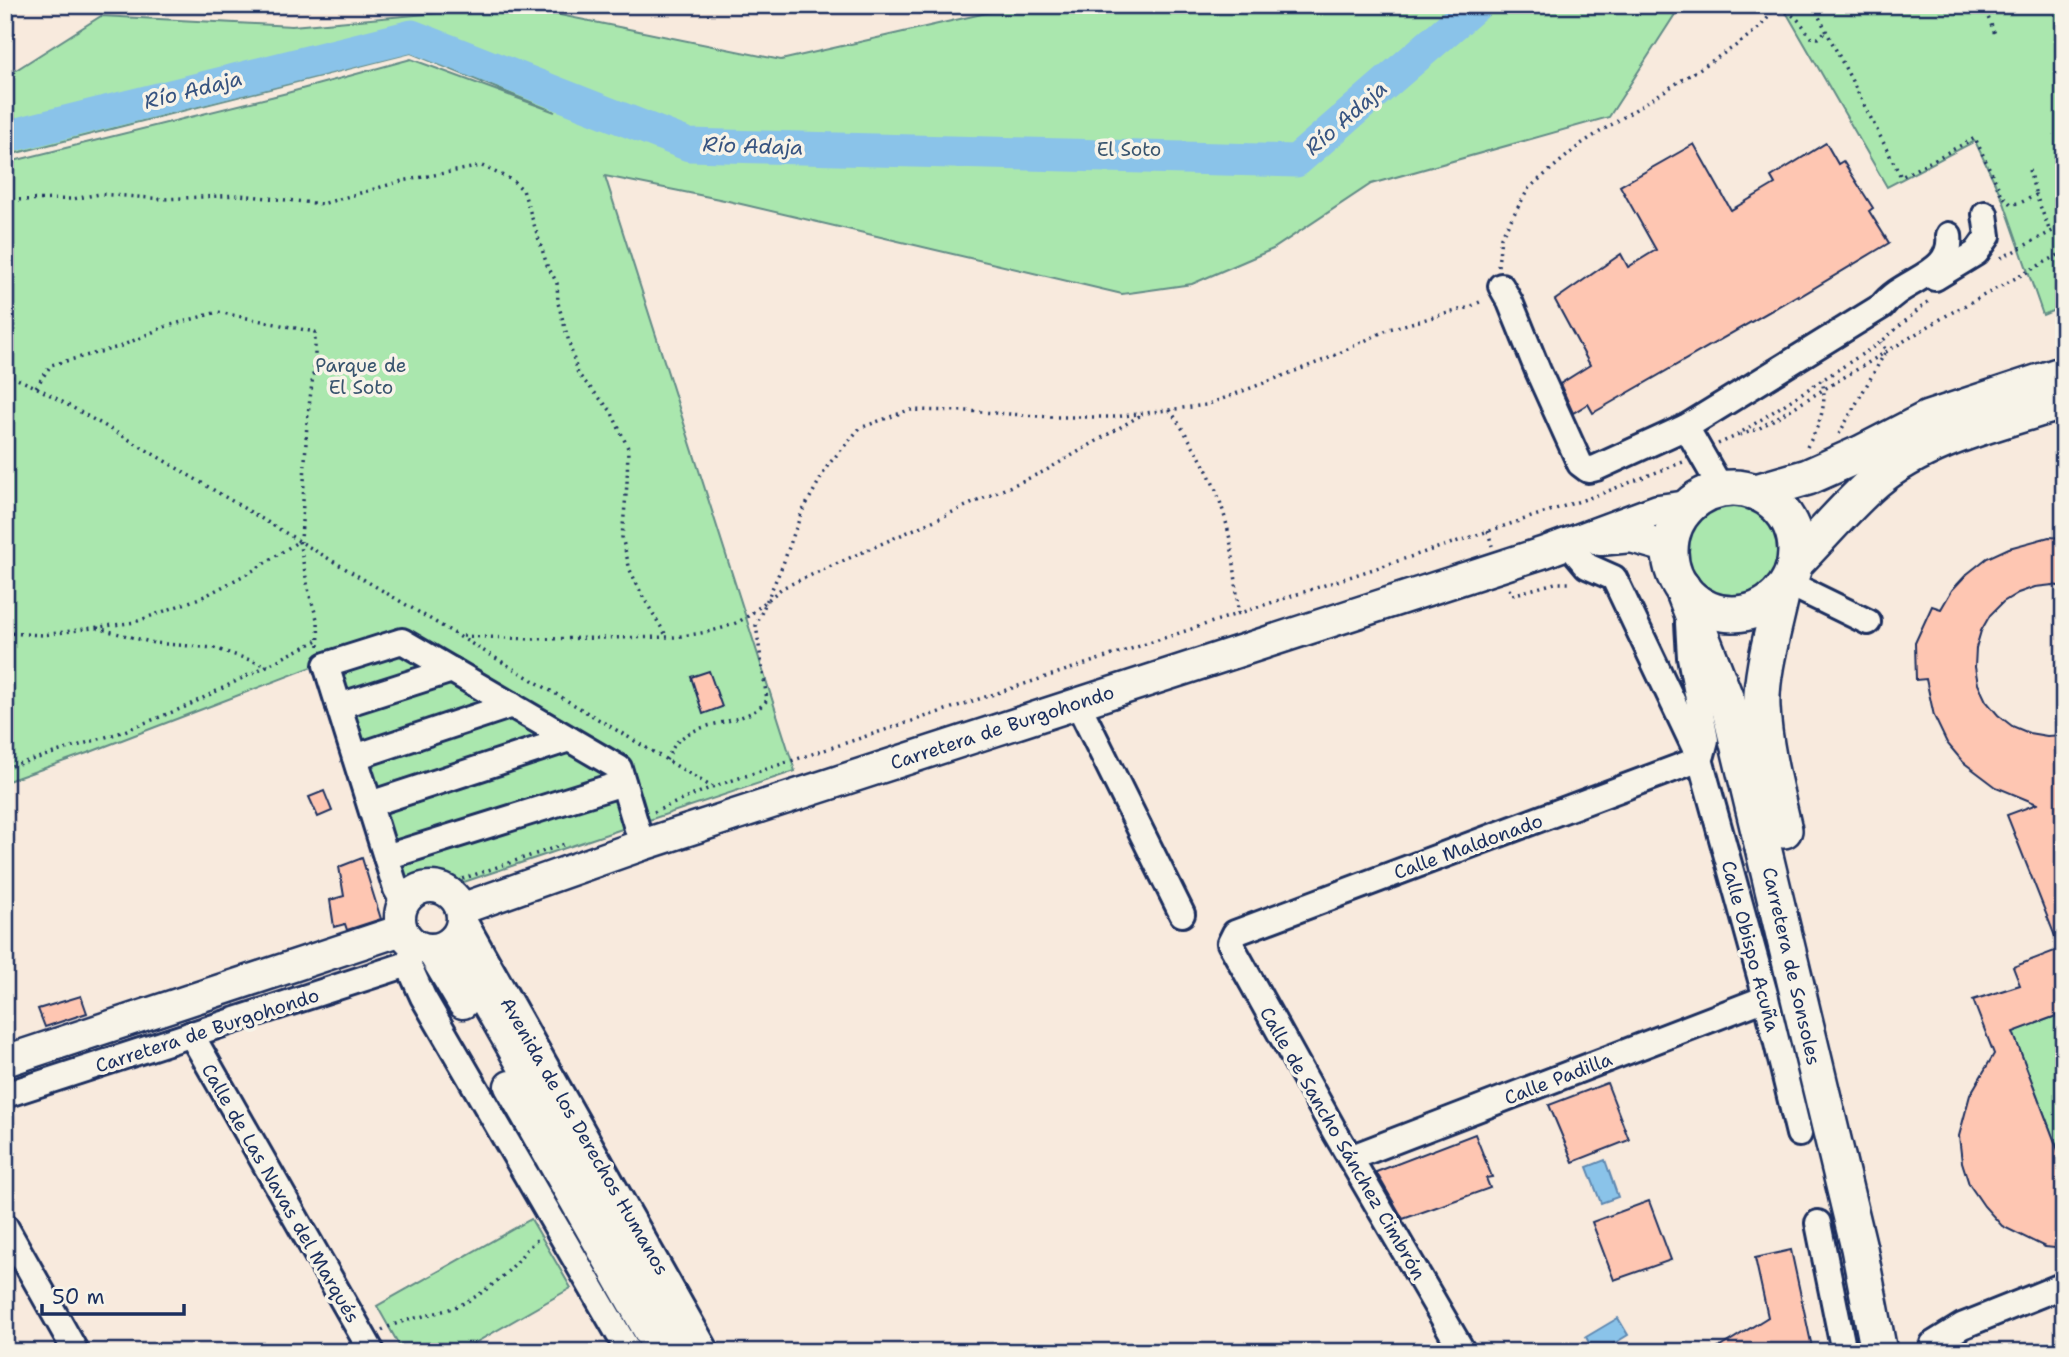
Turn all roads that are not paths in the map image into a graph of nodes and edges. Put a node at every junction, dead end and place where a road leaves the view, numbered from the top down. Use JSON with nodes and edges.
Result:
{"nodes":[{"id":1,"x":1985,"y":214,"type":"dead end"},
{"id":2,"x":1948,"y":234,"type":"dead end"},
{"id":3,"x":1501,"y":286,"type":"road end"},
{"id":4,"x":1882,"y":306,"type":"junction"},
{"id":5,"x":2064,"y":374,"type":"edge"},
{"id":6,"x":2064,"y":401,"type":"edge"},
{"id":7,"x":1686,"y":427,"type":"junction"},
{"id":8,"x":1721,"y":488,"type":"junction"},
{"id":9,"x":1756,"y":492,"type":"junction"},
{"id":10,"x":1688,"y":506,"type":"junction"},
{"id":11,"x":1670,"y":548,"type":"junction"},
{"id":12,"x":1558,"y":549,"type":"junction"},
{"id":13,"x":1788,"y":579,"type":"junction"},
{"id":14,"x":1684,"y":592,"type":"junction"},
{"id":15,"x":1868,"y":622,"type":"dead end"},
{"id":16,"x":452,"y":670,"type":"junction"},
{"id":17,"x":1077,"y":702,"type":"junction"},
{"id":18,"x":512,"y":705,"type":"junction"},
{"id":19,"x":339,"y":706,"type":"junction"},
{"id":20,"x":569,"y":739,"type":"junction"},
{"id":21,"x":355,"y":758,"type":"junction"},
{"id":22,"x":1700,"y":759,"type":"junction"},
{"id":23,"x":623,"y":783,"type":"junction"},
{"id":24,"x":370,"y":804,"type":"junction"},
{"id":25,"x":639,"y":833,"type":"junction"},
{"id":26,"x":386,"y":857,"type":"junction"},
{"id":27,"x":1182,"y":914,"type":"dead end"},
{"id":28,"x":426,"y":928,"type":"junction"},
{"id":29,"x":1235,"y":933,"type":"joint"},
{"id":30,"x":1766,"y":998,"type":"junction"},
{"id":31,"x":191,"y":1034,"type":"junction"},
{"id":32,"x":5,"y":1061,"type":"edge"},
{"id":33,"x":5,"y":1095,"type":"edge"},
{"id":34,"x":1799,"y":1134,"type":"dead end"},
{"id":35,"x":1350,"y":1158,"type":"junction"},
{"id":36,"x":1818,"y":1223,"type":"dead end"},
{"id":37,"x":5,"y":1226,"type":"edge"},
{"id":38,"x":2064,"y":1285,"type":"edge"},
{"id":39,"x":368,"y":1345,"type":"edge"},
{"id":40,"x":76,"y":1352,"type":"edge"},
{"id":41,"x":629,"y":1352,"type":"edge"},
{"id":42,"x":661,"y":1352,"type":"edge"},
{"id":43,"x":685,"y":1352,"type":"edge"},
{"id":44,"x":707,"y":1352,"type":"edge"},
{"id":45,"x":1462,"y":1352,"type":"edge"},
{"id":46,"x":1844,"y":1352,"type":"edge"},
{"id":47,"x":1879,"y":1352,"type":"edge"},
{"id":48,"x":1902,"y":1352,"type":"edge"},
{"id":49,"x":1933,"y":1352,"type":"edge"}],
"edges":[{"from":1,"to":4,"type":"street"},
{"from":2,"to":4,"type":"street"},
{"from":3,"to":7,"type":"street"},
{"from":4,"to":7,"type":"street"},
{"from":5,"to":9,"type":"highway"},
{"from":6,"to":13,"type":"highway"},
{"from":7,"to":8,"type":"street"},
{"from":8,"to":9,"type":"highway"},
{"from":8,"to":10,"type":"highway"},
{"from":9,"to":13,"type":"highway"},
{"from":10,"to":11,"type":"highway"},
{"from":10,"to":12,"type":"main road","name":"Carretera de Burgohondo"},
{"from":11,"to":12,"type":"main road","name":"Carretera de Burgohondo"},
{"from":11,"to":14,"type":"highway"},
{"from":12,"to":17,"type":"main road","name":"Carretera de Burgohondo"},
{"from":12,"to":22,"type":"street","name":"Calle Obispo Acuña"},
{"from":13,"to":14,"type":"highway"},
{"from":13,"to":15,"type":"street"},
{"from":13,"to":48,"type":"highway","name":"Carretera de Sonsoles"},
{"from":14,"to":22,"type":"street","name":"Calle Obispo Acuña"},
{"from":14,"to":47,"type":"highway","name":"Carretera de Sonsoles"},
{"from":16,"to":18,"type":"street"},
{"from":16,"to":19,"type":"street"},
{"from":16,"to":19,"type":"street"},
{"from":17,"to":25,"type":"main road","name":"Carretera de Burgohondo"},
{"from":17,"to":27,"type":"street"},
{"from":18,"to":20,"type":"street"},
{"from":18,"to":21,"type":"street"},
{"from":19,"to":21,"type":"street"},
{"from":20,"to":23,"type":"street"},
{"from":20,"to":24,"type":"street"},
{"from":21,"to":24,"type":"street"},
{"from":22,"to":29,"type":"street","name":"Calle Maldonado"},
{"from":22,"to":30,"type":"street","name":"Calle Obispo Acuña"},
{"from":23,"to":25,"type":"street"},
{"from":23,"to":26,"type":"street"},
{"from":24,"to":26,"type":"street"},
{"from":25,"to":28,"type":"main road","name":"Carretera de Burgohondo"},
{"from":26,"to":28,"type":"street"},
{"from":28,"to":31,"type":"street","name":"Carretera de Burgohondo"},
{"from":28,"to":32,"type":"main road","name":"Carretera de Burgohondo"},
{"from":28,"to":41,"type":"street"},
{"from":28,"to":42,"type":"main road","name":"Avenida de los Derechos Humanos"},
{"from":28,"to":43,"type":"main road","name":"Avenida de los Derechos Humanos"},
{"from":28,"to":44,"type":"street","name":"Avenida de los Derechos Humanos"},
{"from":29,"to":35,"type":"street","name":"Calle de Sancho Sánchez Cimbrón"},
{"from":30,"to":34,"type":"street","name":"Calle Obispo Acuña"},
{"from":30,"to":35,"type":"street","name":"Calle Padilla"},
{"from":31,"to":33,"type":"street","name":"Carretera de Burgohondo"},
{"from":31,"to":39,"type":"street","name":"Calle de Las Navas del Marqués"},
{"from":35,"to":45,"type":"street","name":"Calle de Sancho Sánchez Cimbrón"},
{"from":36,"to":46,"type":"street"},
{"from":37,"to":40,"type":"street"},
{"from":38,"to":49,"type":"street"}]}
